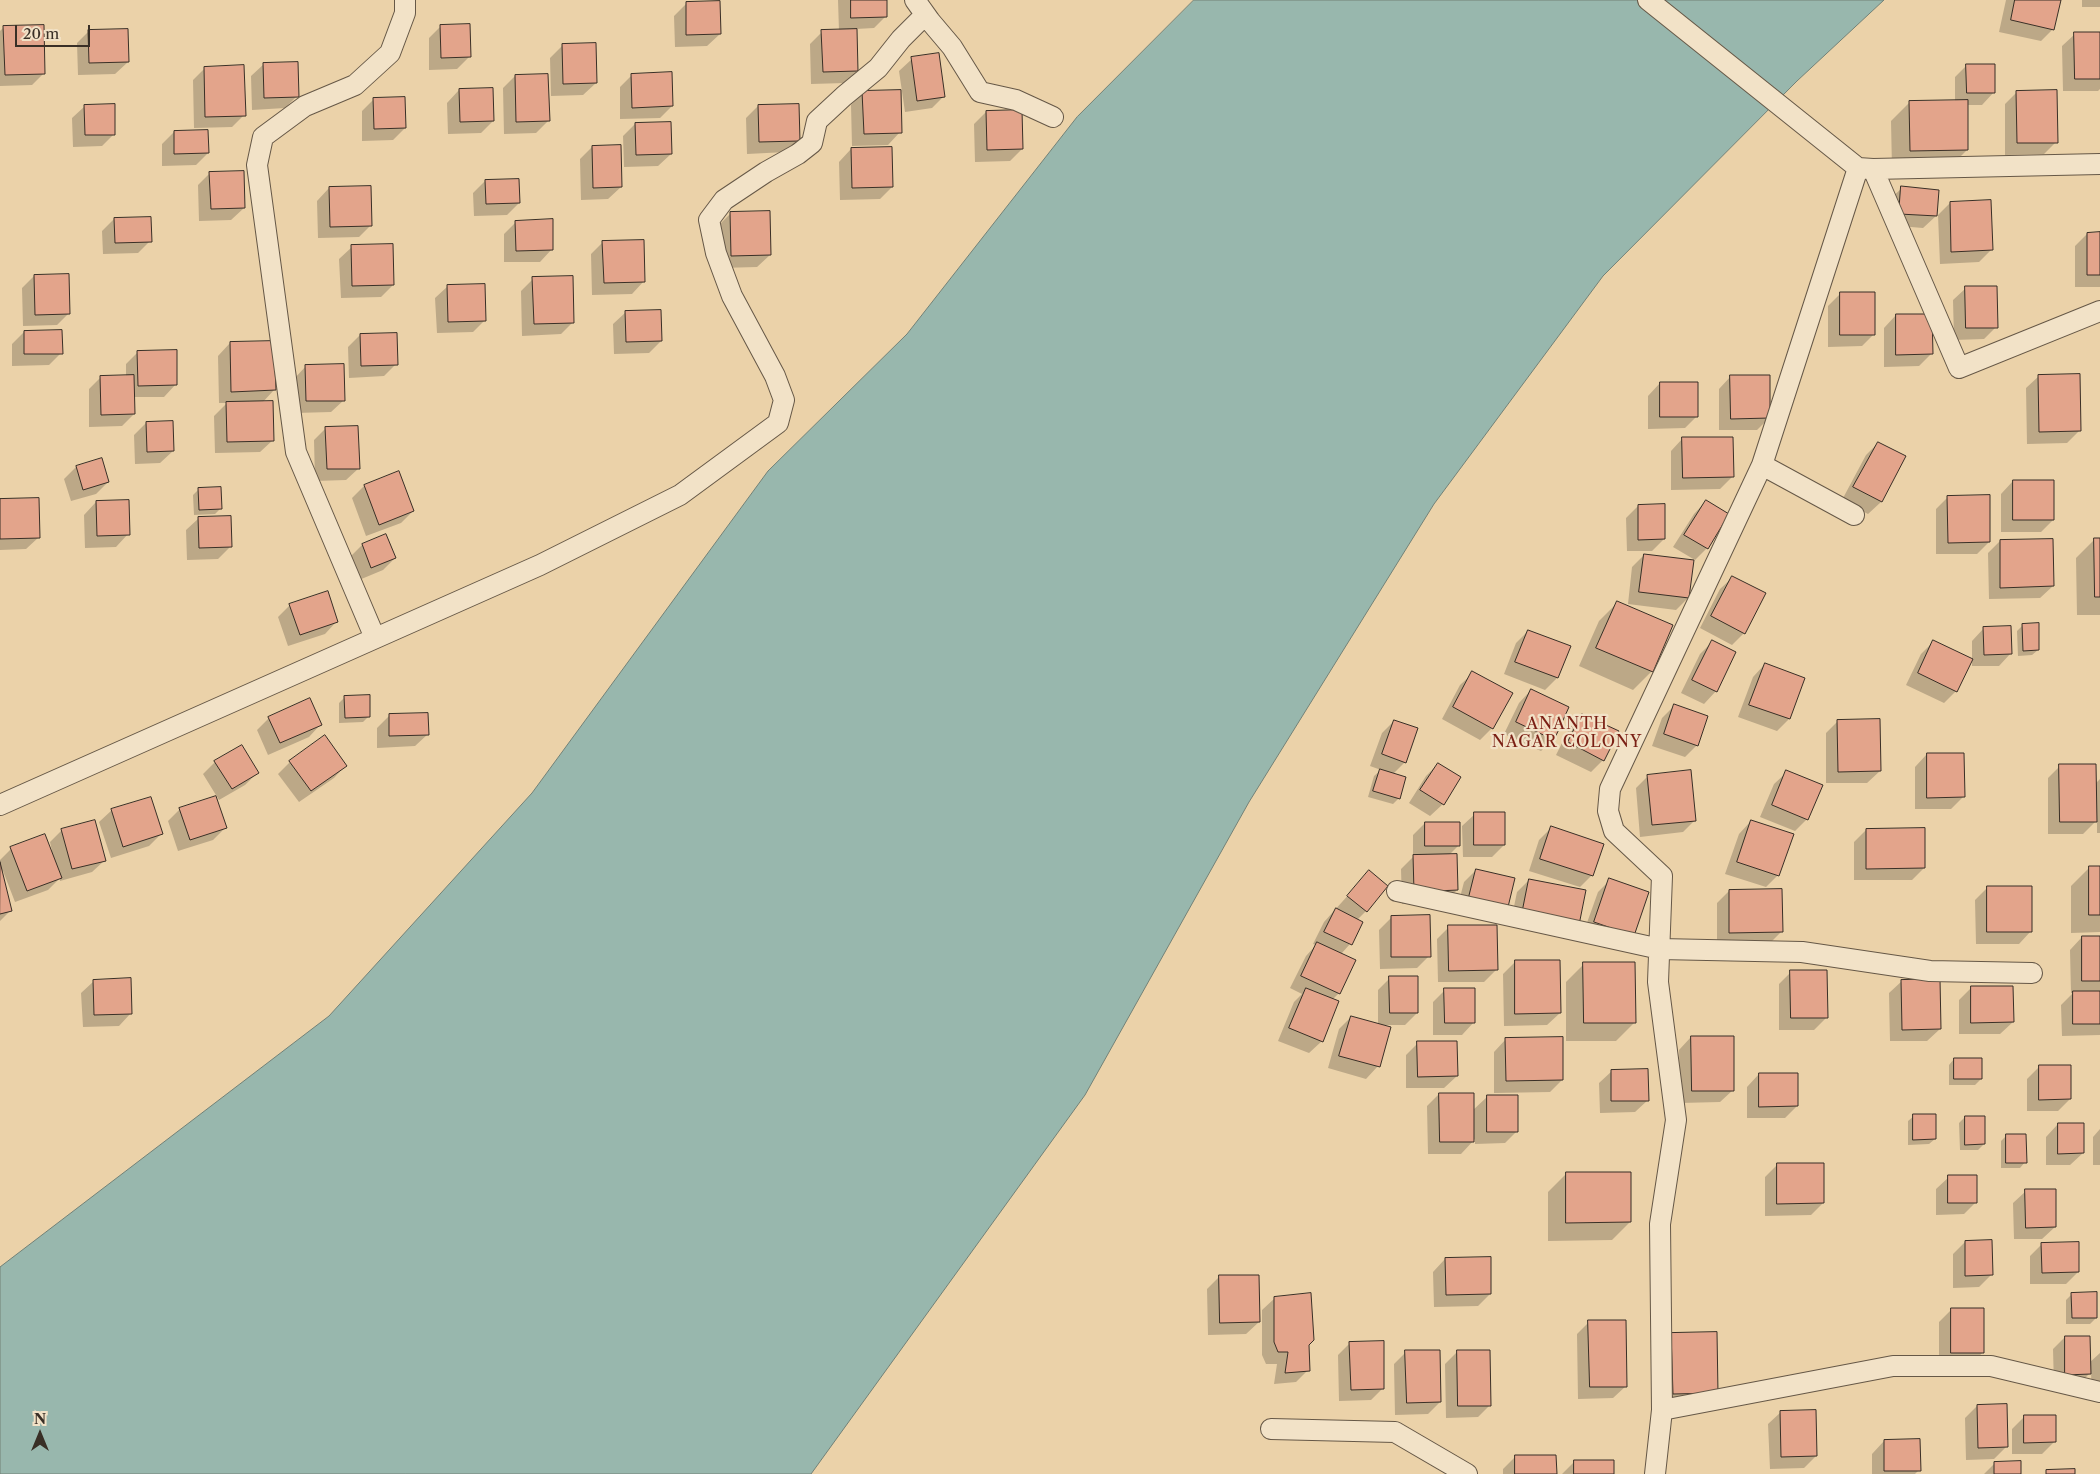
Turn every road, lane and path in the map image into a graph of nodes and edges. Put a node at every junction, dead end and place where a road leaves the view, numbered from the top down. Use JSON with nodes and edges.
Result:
{"nodes":[{"id":1,"x":405,"y":0,"type":"edge"},
{"id":2,"x":1648,"y":0,"type":"edge"},
{"id":3,"x":920,"y":7,"type":"edge"},
{"id":4,"x":1053,"y":117,"type":"dead end"},
{"id":5,"x":2100,"y":164,"type":"edge"},
{"id":6,"x":1866,"y":168,"type":"junction"},
{"id":7,"x":2100,"y":311,"type":"edge"},
{"id":8,"x":1762,"y":465,"type":"junction"},
{"id":9,"x":1854,"y":515,"type":"dead end"},
{"id":10,"x":374,"y":638,"type":"junction"},
{"id":11,"x":0,"y":805,"type":"edge"},
{"id":12,"x":1397,"y":891,"type":"dead end"},
{"id":13,"x":1660,"y":949,"type":"junction"},
{"id":14,"x":2032,"y":973,"type":"dead end"},
{"id":15,"x":2100,"y":1392,"type":"edge"},
{"id":16,"x":1662,"y":1410,"type":"junction"},
{"id":17,"x":1271,"y":1430,"type":"dead end"},
{"id":18,"x":1467,"y":1474,"type":"edge"},
{"id":19,"x":1655,"y":1474,"type":"edge"}],
"edges":[{"from":1,"to":10,"type":"street"},
{"from":2,"to":6,"type":"street"},
{"from":3,"to":4,"type":"street"},
{"from":3,"to":10,"type":"street"},
{"from":5,"to":6,"type":"street"},
{"from":6,"to":7,"type":"street"},
{"from":6,"to":8,"type":"street"},
{"from":8,"to":9,"type":"street"},
{"from":8,"to":13,"type":"street"},
{"from":10,"to":11,"type":"street"},
{"from":12,"to":13,"type":"street"},
{"from":13,"to":14,"type":"street"},
{"from":13,"to":16,"type":"street"},
{"from":15,"to":16,"type":"street"},
{"from":16,"to":19,"type":"street"},
{"from":17,"to":18,"type":"street"}]}
